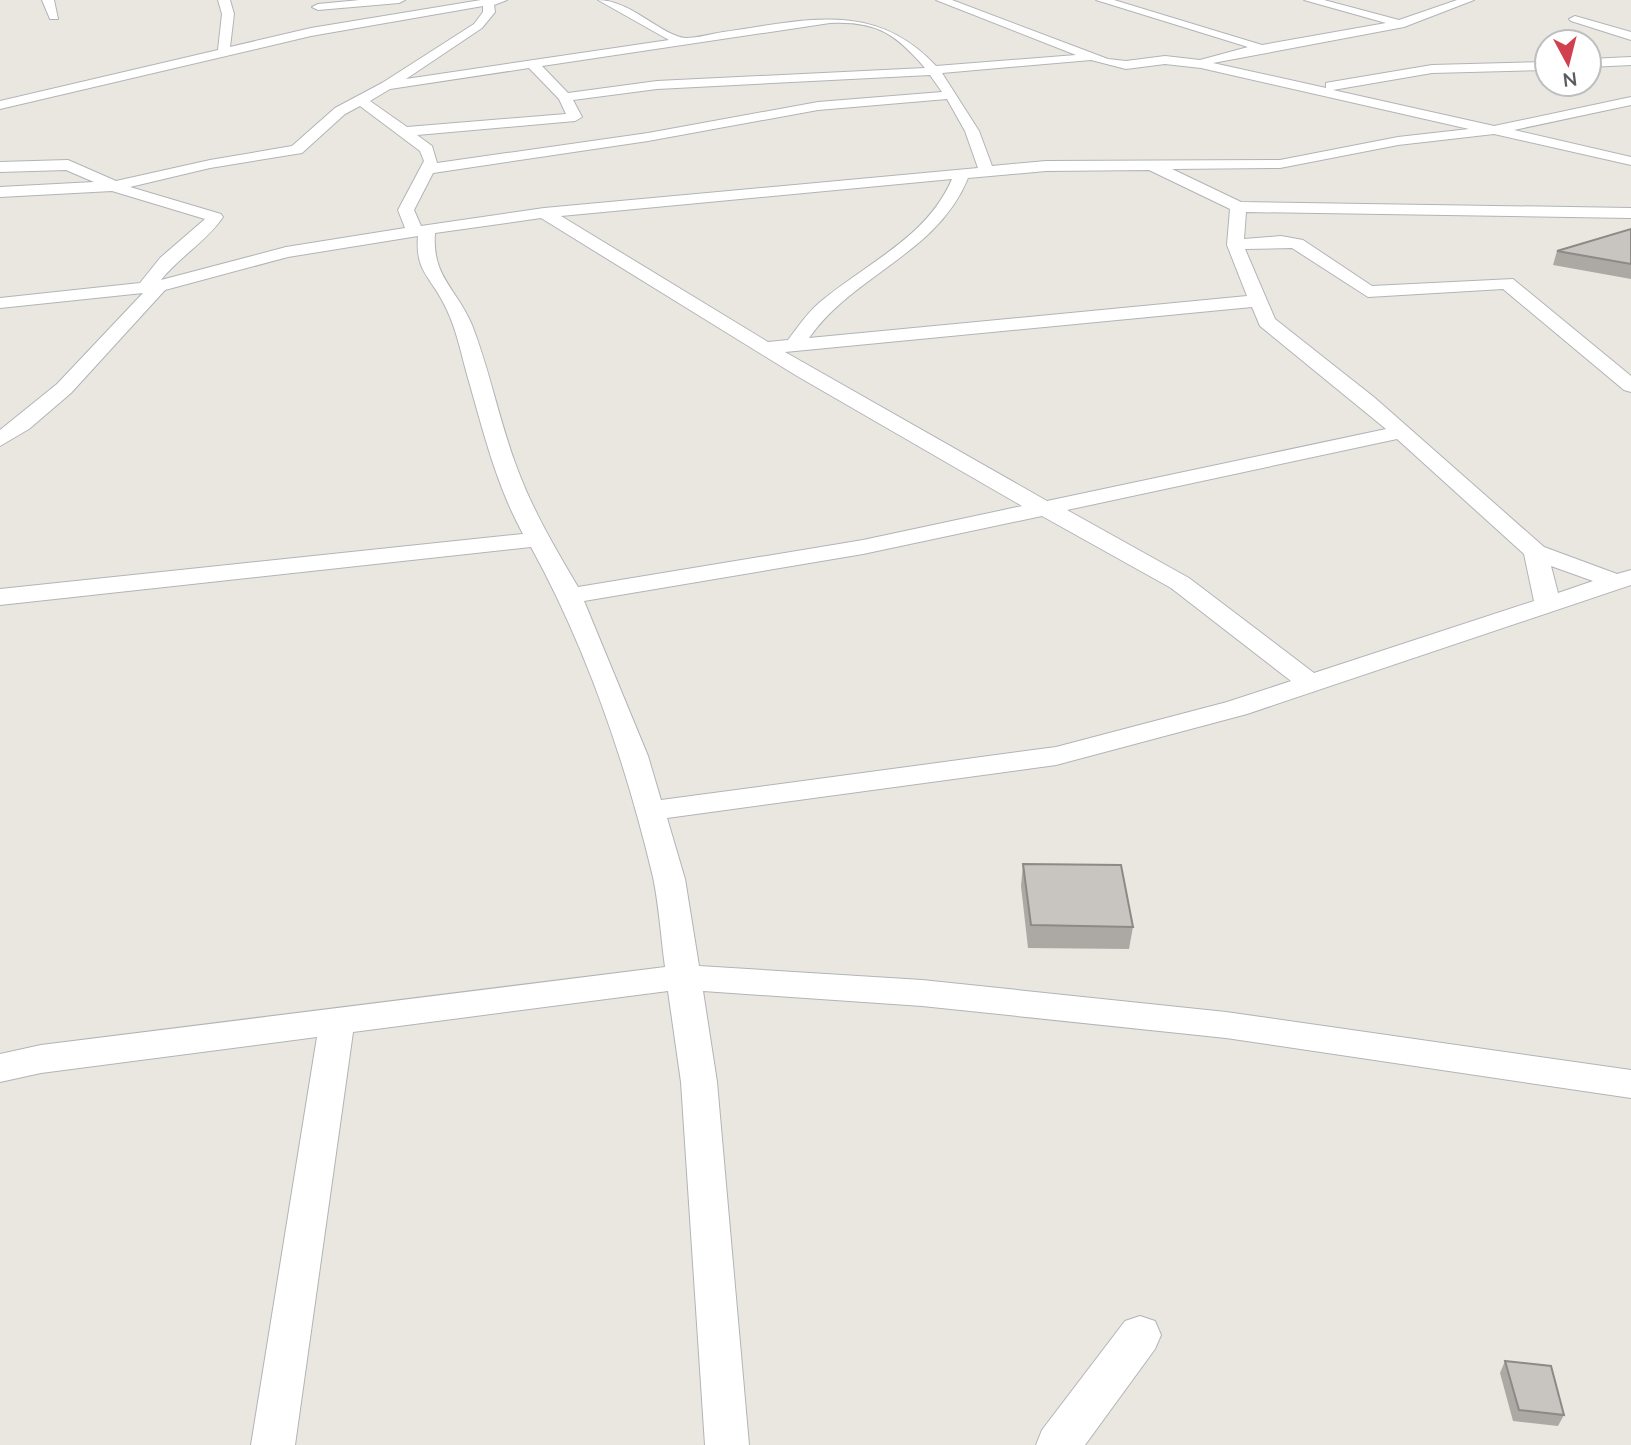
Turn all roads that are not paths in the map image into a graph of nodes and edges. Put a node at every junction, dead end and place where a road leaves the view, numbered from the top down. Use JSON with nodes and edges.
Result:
{"nodes":[{"id":1,"x":48,"y":0,"type":"edge"},
{"id":2,"x":224,"y":0,"type":"edge"},
{"id":3,"x":402,"y":0,"type":"edge"},
{"id":4,"x":501,"y":0,"type":"edge"},
{"id":5,"x":604,"y":0,"type":"edge"},
{"id":6,"x":942,"y":0,"type":"edge"},
{"id":7,"x":1102,"y":0,"type":"edge"},
{"id":8,"x":1310,"y":0,"type":"edge"},
{"id":9,"x":1468,"y":0,"type":"edge"},
{"id":10,"x":488,"y":3,"type":"junction"},
{"id":11,"x":318,"y":7,"type":"dead end"},
{"id":12,"x":54,"y":17,"type":"dead end"},
{"id":13,"x":1575,"y":19,"type":"dead end"},
{"id":14,"x":1404,"y":23,"type":"junction"},
{"id":15,"x":1631,"y":36,"type":"edge"},
{"id":16,"x":682,"y":42,"type":"junction"},
{"id":17,"x":1267,"y":49,"type":"junction"},
{"id":18,"x":224,"y":50,"type":"junction"},
{"id":19,"x":1092,"y":57,"type":"junction"},
{"id":20,"x":1631,"y":61,"type":"edge"},
{"id":21,"x":1603,"y":62,"type":"edge"},
{"id":22,"x":533,"y":64,"type":"junction"},
{"id":23,"x":1201,"y":64,"type":"junction"},
{"id":24,"x":1533,"y":66,"type":"edge"},
{"id":25,"x":932,"y":70,"type":"junction"},
{"id":26,"x":387,"y":86,"type":"junction"},
{"id":27,"x":1317,"y":89,"type":"junction"},
{"id":28,"x":952,"y":95,"type":"junction"},
{"id":29,"x":565,"y":97,"type":"junction"},
{"id":30,"x":360,"y":100,"type":"junction"},
{"id":31,"x":1631,"y":101,"type":"edge"},
{"id":32,"x":0,"y":105,"type":"edge"},
{"id":33,"x":1495,"y":130,"type":"junction"},
{"id":34,"x":404,"y":132,"type":"junction"},
{"id":35,"x":1631,"y":161,"type":"edge"},
{"id":36,"x":1147,"y":163,"type":"junction"},
{"id":37,"x":1198,"y":165,"type":"junction"},
{"id":38,"x":0,"y":167,"type":"edge"},
{"id":39,"x":427,"y":169,"type":"junction"},
{"id":40,"x":986,"y":171,"type":"junction"},
{"id":41,"x":962,"y":174,"type":"junction"},
{"id":42,"x":1173,"y":176,"type":"junction"},
{"id":43,"x":114,"y":186,"type":"junction"},
{"id":44,"x":0,"y":192,"type":"edge"},
{"id":45,"x":1238,"y":207,"type":"junction"},
{"id":46,"x":544,"y":212,"type":"junction"},
{"id":47,"x":1631,"y":213,"type":"edge"},
{"id":48,"x":421,"y":231,"type":"junction"},
{"id":49,"x":1235,"y":245,"type":"junction"},
{"id":50,"x":152,"y":287,"type":"junction"},
{"id":51,"x":1257,"y":301,"type":"junction"},
{"id":52,"x":0,"y":303,"type":"edge"},
{"id":53,"x":794,"y":345,"type":"junction"},
{"id":54,"x":764,"y":348,"type":"junction"},
{"id":55,"x":1631,"y":386,"type":"edge"},
{"id":56,"x":1402,"y":432,"type":"junction"},
{"id":57,"x":0,"y":440,"type":"edge"},
{"id":58,"x":1044,"y":508,"type":"junction"},
{"id":59,"x":539,"y":540,"type":"junction"},
{"id":60,"x":1536,"y":552,"type":"junction"},
{"id":61,"x":1624,"y":580,"type":"edge"},
{"id":62,"x":569,"y":596,"type":"junction"},
{"id":63,"x":0,"y":597,"type":"edge"},
{"id":64,"x":1548,"y":606,"type":"junction"},
{"id":65,"x":1311,"y":684,"type":"junction"},
{"id":66,"x":649,"y":811,"type":"junction"},
{"id":67,"x":682,"y":977,"type":"junction"},
{"id":68,"x":337,"y":1021,"type":"junction"},
{"id":69,"x":0,"y":1068,"type":"edge"},
{"id":70,"x":1631,"y":1084,"type":"edge"},
{"id":71,"x":1140,"y":1335,"type":"dead end"},
{"id":72,"x":273,"y":1445,"type":"edge"},
{"id":73,"x":727,"y":1445,"type":"edge"},
{"id":74,"x":1058,"y":1445,"type":"edge"}],
"edges":[{"from":1,"to":12,"type":"street"},
{"from":2,"to":18,"type":"street"},
{"from":3,"to":11,"type":"street"},
{"from":4,"to":10,"type":"street"},
{"from":5,"to":16,"type":"street"},
{"from":6,"to":19,"type":"street"},
{"from":7,"to":17,"type":"street"},
{"from":8,"to":14,"type":"street"},
{"from":9,"to":14,"type":"street"},
{"from":10,"to":18,"type":"street"},
{"from":10,"to":26,"type":"street"},
{"from":13,"to":15,"type":"street"},
{"from":14,"to":17,"type":"street"},
{"from":16,"to":22,"type":"street"},
{"from":16,"to":25,"type":"street"},
{"from":17,"to":23,"type":"street"},
{"from":18,"to":32,"type":"street"},
{"from":19,"to":23,"type":"street"},
{"from":19,"to":25,"type":"street"},
{"from":20,"to":21,"type":"street"},
{"from":22,"to":26,"type":"street"},
{"from":22,"to":29,"type":"street"},
{"from":23,"to":27,"type":"street"},
{"from":24,"to":27,"type":"street"},
{"from":25,"to":28,"type":"street"},
{"from":25,"to":29,"type":"street"},
{"from":26,"to":30,"type":"street"},
{"from":27,"to":33,"type":"street"},
{"from":28,"to":39,"type":"street"},
{"from":28,"to":40,"type":"street"},
{"from":29,"to":34,"type":"street"},
{"from":30,"to":34,"type":"street"},
{"from":30,"to":43,"type":"street"},
{"from":31,"to":33,"type":"street"},
{"from":33,"to":35,"type":"street"},
{"from":33,"to":37,"type":"street"},
{"from":34,"to":39,"type":"street"},
{"from":36,"to":37,"type":"street"},
{"from":36,"to":40,"type":"street"},
{"from":36,"to":42,"type":"street"},
{"from":37,"to":42,"type":"street"},
{"from":38,"to":43,"type":"street"},
{"from":39,"to":48,"type":"street"},
{"from":40,"to":41,"type":"street"},
{"from":41,"to":46,"type":"street"},
{"from":41,"to":53,"type":"street"},
{"from":42,"to":45,"type":"street"},
{"from":43,"to":44,"type":"street"},
{"from":43,"to":50,"type":"street"},
{"from":45,"to":47,"type":"street"},
{"from":45,"to":49,"type":"street"},
{"from":46,"to":48,"type":"street"},
{"from":46,"to":54,"type":"street"},
{"from":48,"to":50,"type":"street"},
{"from":48,"to":59,"type":"street"},
{"from":49,"to":51,"type":"street"},
{"from":49,"to":55,"type":"street"},
{"from":50,"to":52,"type":"street"},
{"from":50,"to":57,"type":"street"},
{"from":51,"to":53,"type":"street"},
{"from":51,"to":56,"type":"street"},
{"from":53,"to":54,"type":"street"},
{"from":54,"to":58,"type":"street"},
{"from":56,"to":58,"type":"street"},
{"from":56,"to":60,"type":"street"},
{"from":58,"to":62,"type":"street"},
{"from":58,"to":65,"type":"street"},
{"from":59,"to":62,"type":"street"},
{"from":59,"to":63,"type":"street"},
{"from":60,"to":61,"type":"street"},
{"from":60,"to":64,"type":"street"},
{"from":61,"to":64,"type":"street"},
{"from":62,"to":66,"type":"street"},
{"from":64,"to":65,"type":"street"},
{"from":65,"to":66,"type":"street"},
{"from":66,"to":67,"type":"street"},
{"from":67,"to":68,"type":"street"},
{"from":67,"to":70,"type":"street"},
{"from":67,"to":73,"type":"street"},
{"from":68,"to":69,"type":"street"},
{"from":68,"to":72,"type":"street"},
{"from":71,"to":74,"type":"street"}]}
